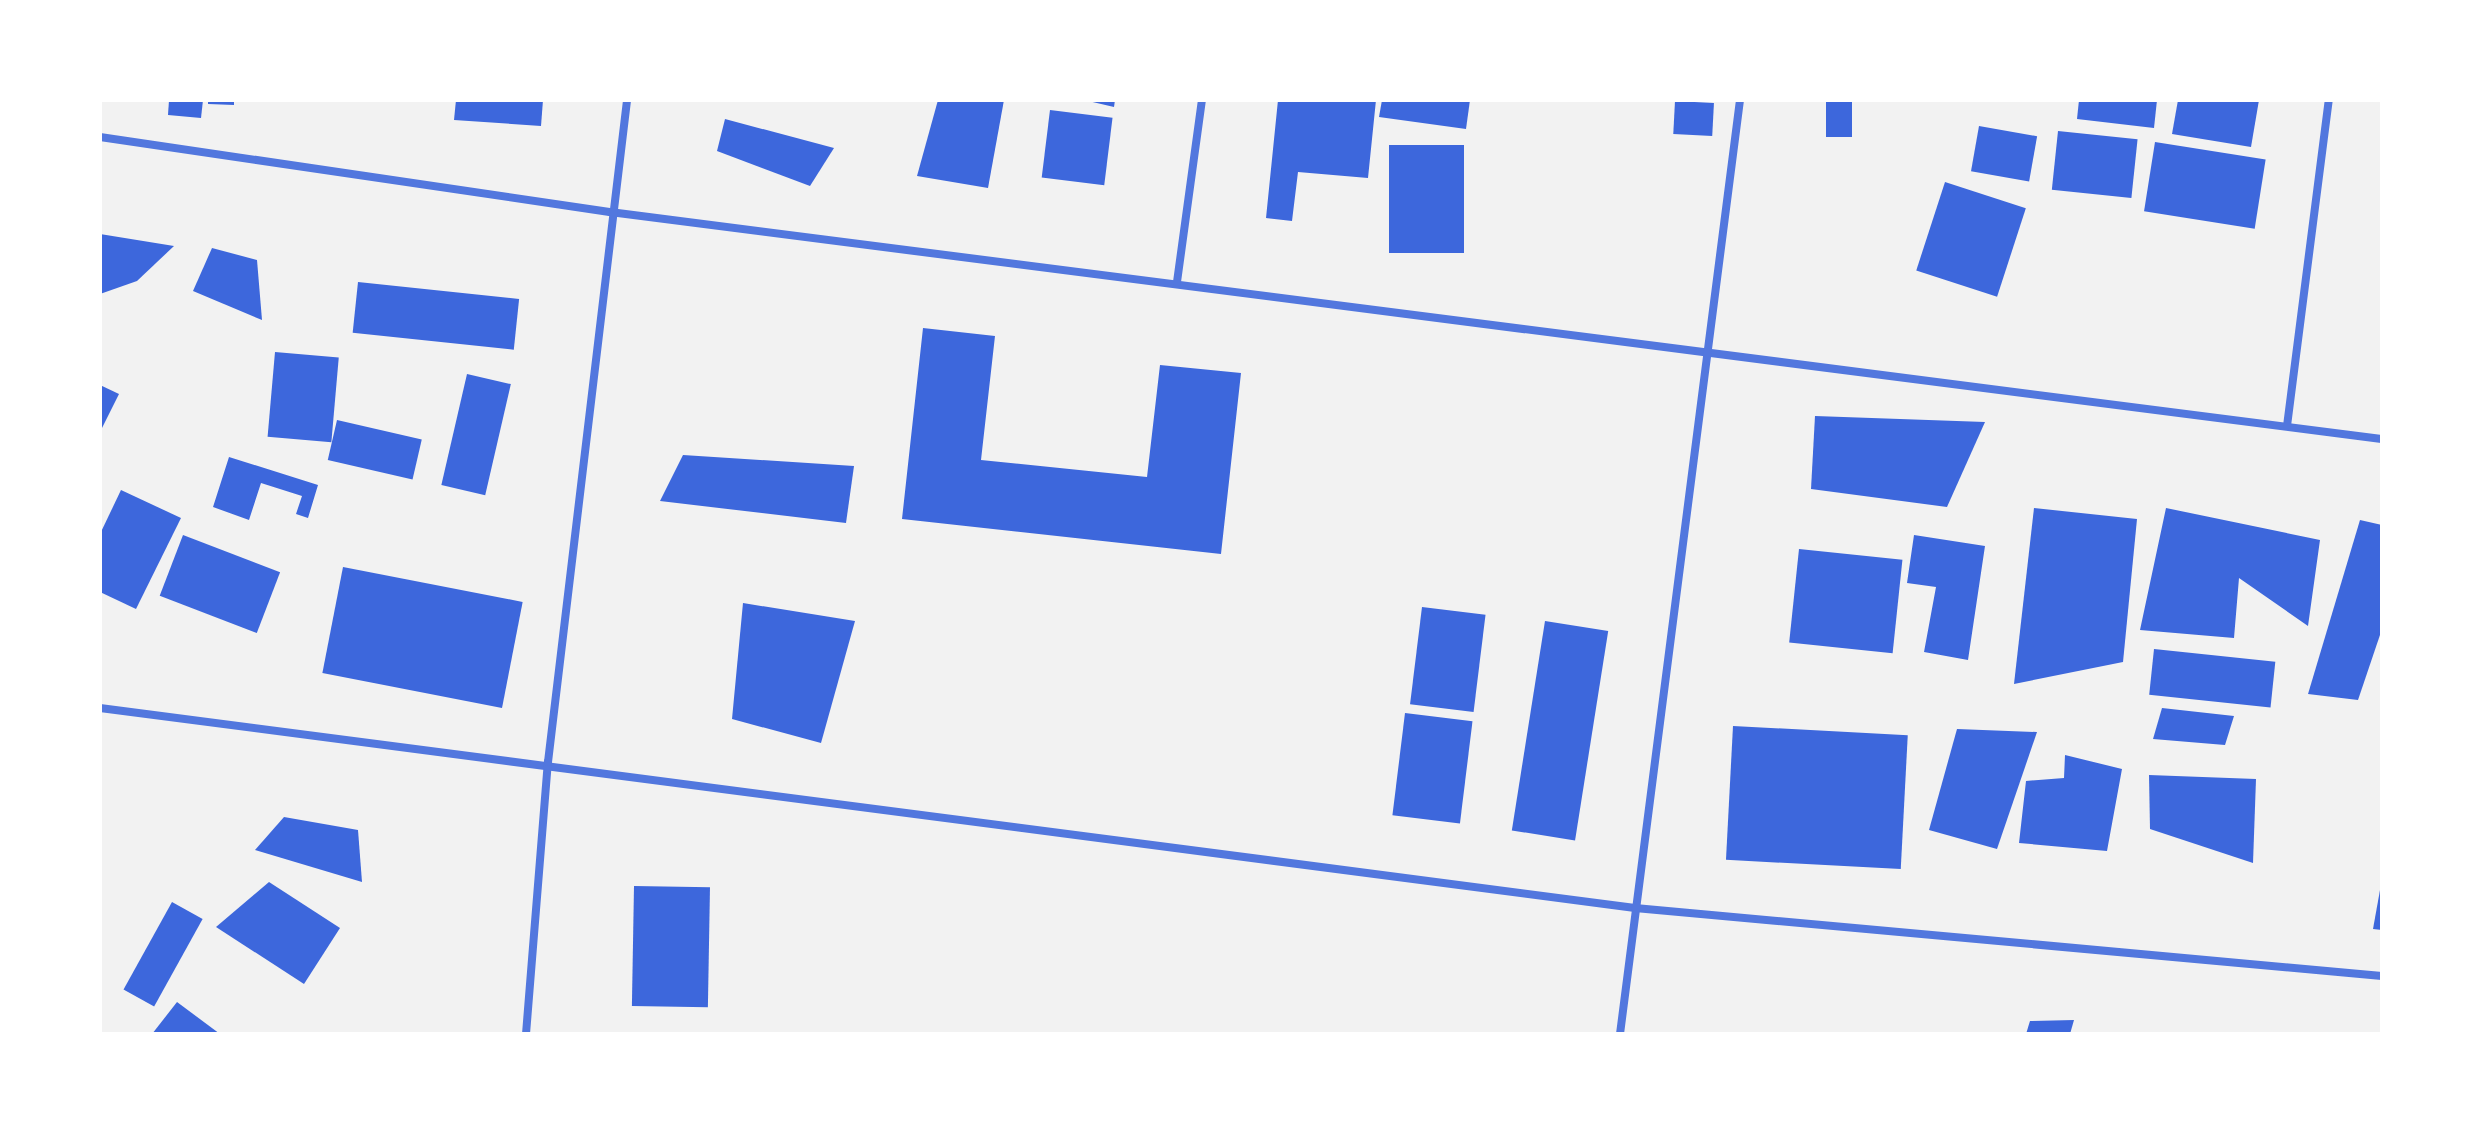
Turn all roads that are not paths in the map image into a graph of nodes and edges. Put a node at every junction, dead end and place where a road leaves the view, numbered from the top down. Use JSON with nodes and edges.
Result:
{"nodes":[{"id":1,"x":627,"y":100,"type":"edge"},
{"id":2,"x":1202,"y":100,"type":"edge"},
{"id":3,"x":1740,"y":100,"type":"edge"},
{"id":4,"x":2329,"y":100,"type":"edge"},
{"id":5,"x":100,"y":137,"type":"edge"},
{"id":6,"x":610,"y":212,"type":"junction"},
{"id":7,"x":1177,"y":282,"type":"junction"},
{"id":8,"x":1708,"y":348,"type":"junction"},
{"id":9,"x":2287,"y":426,"type":"junction"},
{"id":10,"x":2382,"y":439,"type":"edge"},
{"id":11,"x":100,"y":708,"type":"edge"},
{"id":12,"x":548,"y":762,"type":"junction"},
{"id":13,"x":1635,"y":908,"type":"junction"},
{"id":14,"x":2382,"y":976,"type":"edge"},
{"id":15,"x":526,"y":1034,"type":"edge"},
{"id":16,"x":1620,"y":1034,"type":"edge"}],
"edges":[{"from":1,"to":6,"type":"street"},
{"from":2,"to":7,"type":"street"},
{"from":3,"to":8,"type":"street"},
{"from":4,"to":9,"type":"street"},
{"from":5,"to":6,"type":"street"},
{"from":6,"to":7,"type":"street"},
{"from":6,"to":12,"type":"street"},
{"from":7,"to":8,"type":"street"},
{"from":8,"to":9,"type":"street"},
{"from":8,"to":13,"type":"street"},
{"from":9,"to":10,"type":"street"},
{"from":11,"to":12,"type":"street"},
{"from":12,"to":13,"type":"street"},
{"from":12,"to":15,"type":"street"},
{"from":13,"to":14,"type":"street"},
{"from":13,"to":16,"type":"street"}]}
